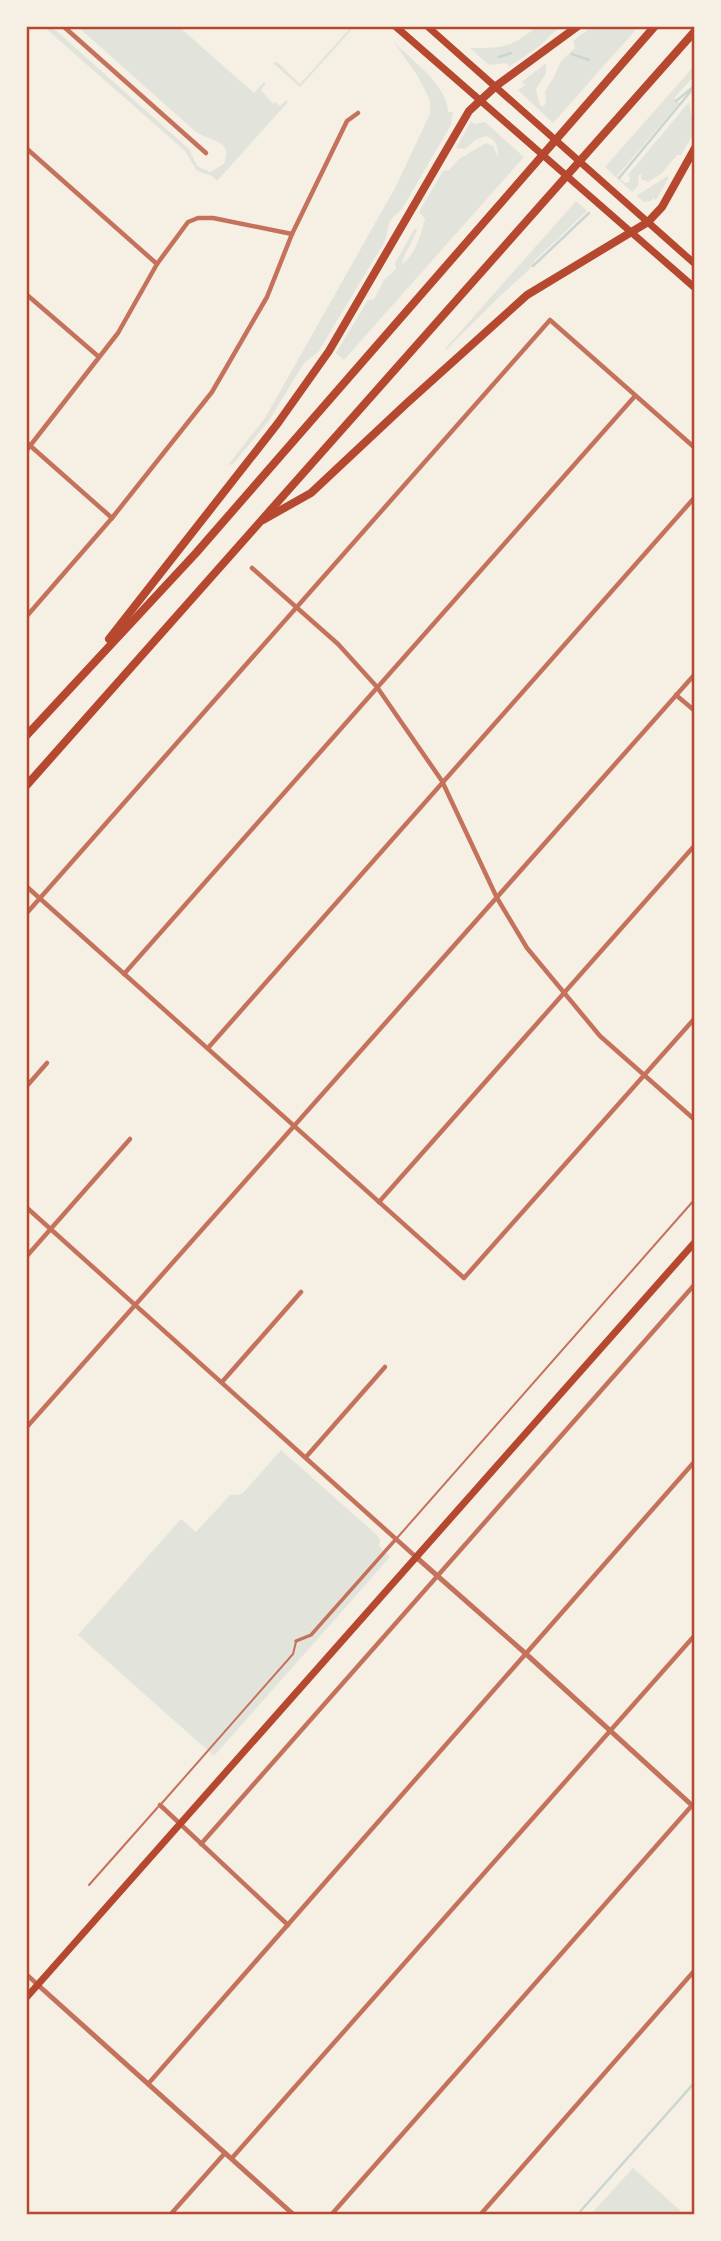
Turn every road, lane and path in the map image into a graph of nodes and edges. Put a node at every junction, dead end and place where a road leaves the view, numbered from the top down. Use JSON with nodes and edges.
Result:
{"nodes":[{"id":1,"x":63,"y":26,"type":"edge"},
{"id":2,"x":395,"y":26,"type":"edge"},
{"id":3,"x":427,"y":26,"type":"edge"},
{"id":4,"x":578,"y":26,"type":"edge"},
{"id":5,"x":655,"y":26,"type":"edge"},
{"id":6,"x":695,"y":31,"type":"edge"},
{"id":7,"x":496,"y":86,"type":"junction"},
{"id":8,"x":479,"y":100,"type":"junction"},
{"id":9,"x":358,"y":113,"type":"dead end"},
{"id":10,"x":26,"y":148,"type":"edge"},
{"id":11,"x":695,"y":148,"type":"edge"},
{"id":12,"x":206,"y":153,"type":"dead end"},
{"id":13,"x":648,"y":222,"type":"junction"},
{"id":14,"x":631,"y":232,"type":"junction"},
{"id":15,"x":292,"y":234,"type":"junction"},
{"id":16,"x":157,"y":264,"type":"junction"},
{"id":17,"x":695,"y":264,"type":"edge"},
{"id":18,"x":695,"y":288,"type":"edge"},
{"id":19,"x":26,"y":294,"type":"edge"},
{"id":20,"x":99,"y":358,"type":"junction"},
{"id":21,"x":635,"y":396,"type":"junction"},
{"id":22,"x":28,"y":446,"type":"edge"},
{"id":23,"x":695,"y":449,"type":"edge"},
{"id":24,"x":695,"y":497,"type":"edge"},
{"id":25,"x":112,"y":519,"type":"junction"},
{"id":26,"x":258,"y":523,"type":"junction"},
{"id":27,"x":251,"y":568,"type":"dead end"},
{"id":28,"x":298,"y":608,"type":"junction"},
{"id":29,"x":26,"y":617,"type":"edge"},
{"id":30,"x":695,"y":674,"type":"edge"},
{"id":31,"x":77,"y":680,"type":"junction"},
{"id":32,"x":377,"y":687,"type":"junction"},
{"id":33,"x":676,"y":695,"type":"junction"},
{"id":34,"x":695,"y":711,"type":"edge"},
{"id":35,"x":26,"y":736,"type":"edge"},
{"id":36,"x":442,"y":781,"type":"junction"},
{"id":37,"x":26,"y":786,"type":"edge"},
{"id":38,"x":695,"y":845,"type":"edge"},
{"id":39,"x":26,"y":886,"type":"edge"},
{"id":40,"x":497,"y":898,"type":"junction"},
{"id":41,"x":40,"y":899,"type":"junction"},
{"id":42,"x":26,"y":915,"type":"edge"},
{"id":43,"x":124,"y":974,"type":"junction"},
{"id":44,"x":564,"y":993,"type":"junction"},
{"id":45,"x":695,"y":1018,"type":"edge"},
{"id":46,"x":208,"y":1048,"type":"junction"},
{"id":47,"x":47,"y":1063,"type":"dead end"},
{"id":48,"x":644,"y":1075,"type":"junction"},
{"id":49,"x":26,"y":1087,"type":"edge"},
{"id":50,"x":695,"y":1120,"type":"edge"},
{"id":51,"x":294,"y":1126,"type":"junction"},
{"id":52,"x":130,"y":1139,"type":"dead end"},
{"id":53,"x":695,"y":1199,"type":"edge"},
{"id":54,"x":379,"y":1202,"type":"junction"},
{"id":55,"x":26,"y":1207,"type":"edge"},
{"id":56,"x":51,"y":1229,"type":"junction"},
{"id":57,"x":695,"y":1242,"type":"edge"},
{"id":58,"x":26,"y":1257,"type":"edge"},
{"id":59,"x":695,"y":1284,"type":"edge"},
{"id":60,"x":301,"y":1292,"type":"dead end"},
{"id":61,"x":136,"y":1305,"type":"junction"},
{"id":62,"x":385,"y":1367,"type":"dead end"},
{"id":63,"x":222,"y":1382,"type":"junction"},
{"id":64,"x":26,"y":1428,"type":"edge"},
{"id":65,"x":306,"y":1457,"type":"junction"},
{"id":66,"x":695,"y":1461,"type":"edge"},
{"id":67,"x":397,"y":1538,"type":"junction"},
{"id":68,"x":416,"y":1557,"type":"junction"},
{"id":69,"x":436,"y":1576,"type":"junction"},
{"id":70,"x":695,"y":1635,"type":"edge"},
{"id":71,"x":296,"y":1641,"type":"joint"},
{"id":72,"x":525,"y":1653,"type":"junction"},
{"id":73,"x":610,"y":1731,"type":"junction"},
{"id":74,"x":160,"y":1805,"type":"junction"},
{"id":75,"x":694,"y":1805,"type":"edge"},
{"id":76,"x":180,"y":1824,"type":"junction"},
{"id":77,"x":201,"y":1844,"type":"junction"},
{"id":78,"x":89,"y":1885,"type":"dead end"},
{"id":79,"x":288,"y":1925,"type":"junction"},
{"id":80,"x":695,"y":1970,"type":"edge"},
{"id":81,"x":26,"y":1974,"type":"edge"},
{"id":82,"x":38,"y":1985,"type":"junction"},
{"id":83,"x":26,"y":1998,"type":"edge"},
{"id":84,"x":148,"y":2084,"type":"junction"},
{"id":85,"x":226,"y":2152,"type":"junction"},
{"id":86,"x":232,"y":2158,"type":"junction"},
{"id":87,"x":170,"y":2215,"type":"edge"},
{"id":88,"x":294,"y":2215,"type":"edge"},
{"id":89,"x":331,"y":2215,"type":"edge"},
{"id":90,"x":480,"y":2215,"type":"edge"}],
"edges":[{"from":1,"to":12,"type":"street"},
{"from":2,"to":8,"type":"main road"},
{"from":3,"to":7,"type":"main road"},
{"from":4,"to":7,"type":"highway"},
{"from":5,"to":31,"type":"highway"},
{"from":6,"to":26,"type":"highway"},
{"from":7,"to":8,"type":"highway"},
{"from":7,"to":13,"type":"main road"},
{"from":8,"to":14,"type":"main road"},
{"from":8,"to":31,"type":"highway"},
{"from":9,"to":15,"type":"street"},
{"from":10,"to":16,"type":"street"},
{"from":11,"to":13,"type":"highway"},
{"from":13,"to":14,"type":"highway"},
{"from":13,"to":17,"type":"main road"},
{"from":14,"to":18,"type":"main road"},
{"from":14,"to":26,"type":"highway"},
{"from":15,"to":16,"type":"street"},
{"from":15,"to":25,"type":"street"},
{"from":16,"to":20,"type":"street"},
{"from":19,"to":20,"type":"street"},
{"from":20,"to":22,"type":"street"},
{"from":21,"to":23,"type":"street"},
{"from":21,"to":28,"type":"street"},
{"from":21,"to":32,"type":"street"},
{"from":22,"to":25,"type":"street"},
{"from":24,"to":36,"type":"street"},
{"from":25,"to":29,"type":"street"},
{"from":26,"to":37,"type":"highway"},
{"from":27,"to":28,"type":"street"},
{"from":28,"to":32,"type":"street"},
{"from":28,"to":41,"type":"street"},
{"from":30,"to":33,"type":"street"},
{"from":31,"to":35,"type":"highway"},
{"from":32,"to":36,"type":"street"},
{"from":32,"to":43,"type":"street"},
{"from":33,"to":34,"type":"street"},
{"from":33,"to":40,"type":"street"},
{"from":36,"to":40,"type":"street"},
{"from":36,"to":46,"type":"street"},
{"from":38,"to":44,"type":"street"},
{"from":39,"to":41,"type":"street"},
{"from":40,"to":44,"type":"street"},
{"from":40,"to":51,"type":"street"},
{"from":41,"to":42,"type":"street"},
{"from":41,"to":43,"type":"street"},
{"from":43,"to":46,"type":"street"},
{"from":44,"to":48,"type":"street"},
{"from":44,"to":54,"type":"street"},
{"from":45,"to":48,"type":"street"},
{"from":46,"to":51,"type":"street"},
{"from":47,"to":49,"type":"street"},
{"from":48,"to":50,"type":"street"},
{"from":48,"to":54,"type":"street"},
{"from":51,"to":54,"type":"street"},
{"from":51,"to":61,"type":"street"},
{"from":52,"to":56,"type":"street"},
{"from":53,"to":67,"type":"lane"},
{"from":55,"to":56,"type":"street"},
{"from":56,"to":58,"type":"street"},
{"from":56,"to":61,"type":"street"},
{"from":57,"to":68,"type":"main road"},
{"from":59,"to":69,"type":"street"},
{"from":60,"to":63,"type":"street"},
{"from":61,"to":63,"type":"street"},
{"from":61,"to":64,"type":"street"},
{"from":62,"to":65,"type":"street"},
{"from":63,"to":65,"type":"street"},
{"from":65,"to":67,"type":"street"},
{"from":66,"to":72,"type":"street"},
{"from":67,"to":68,"type":"street"},
{"from":67,"to":71,"type":"street"},
{"from":68,"to":69,"type":"street"},
{"from":68,"to":76,"type":"main road"},
{"from":69,"to":72,"type":"street"},
{"from":69,"to":77,"type":"street"},
{"from":70,"to":73,"type":"street"},
{"from":71,"to":74,"type":"lane"},
{"from":72,"to":73,"type":"street"},
{"from":72,"to":79,"type":"street"},
{"from":73,"to":75,"type":"street"},
{"from":73,"to":86,"type":"street"},
{"from":74,"to":76,"type":"street"},
{"from":74,"to":78,"type":"lane"},
{"from":75,"to":89,"type":"street"},
{"from":76,"to":77,"type":"street"},
{"from":76,"to":82,"type":"main road"},
{"from":77,"to":79,"type":"street"},
{"from":79,"to":84,"type":"street"},
{"from":80,"to":90,"type":"street"},
{"from":81,"to":82,"type":"street"},
{"from":82,"to":83,"type":"main road"},
{"from":82,"to":84,"type":"street"},
{"from":84,"to":85,"type":"street"},
{"from":85,"to":86,"type":"street"},
{"from":85,"to":87,"type":"street"},
{"from":86,"to":88,"type":"street"}]}
